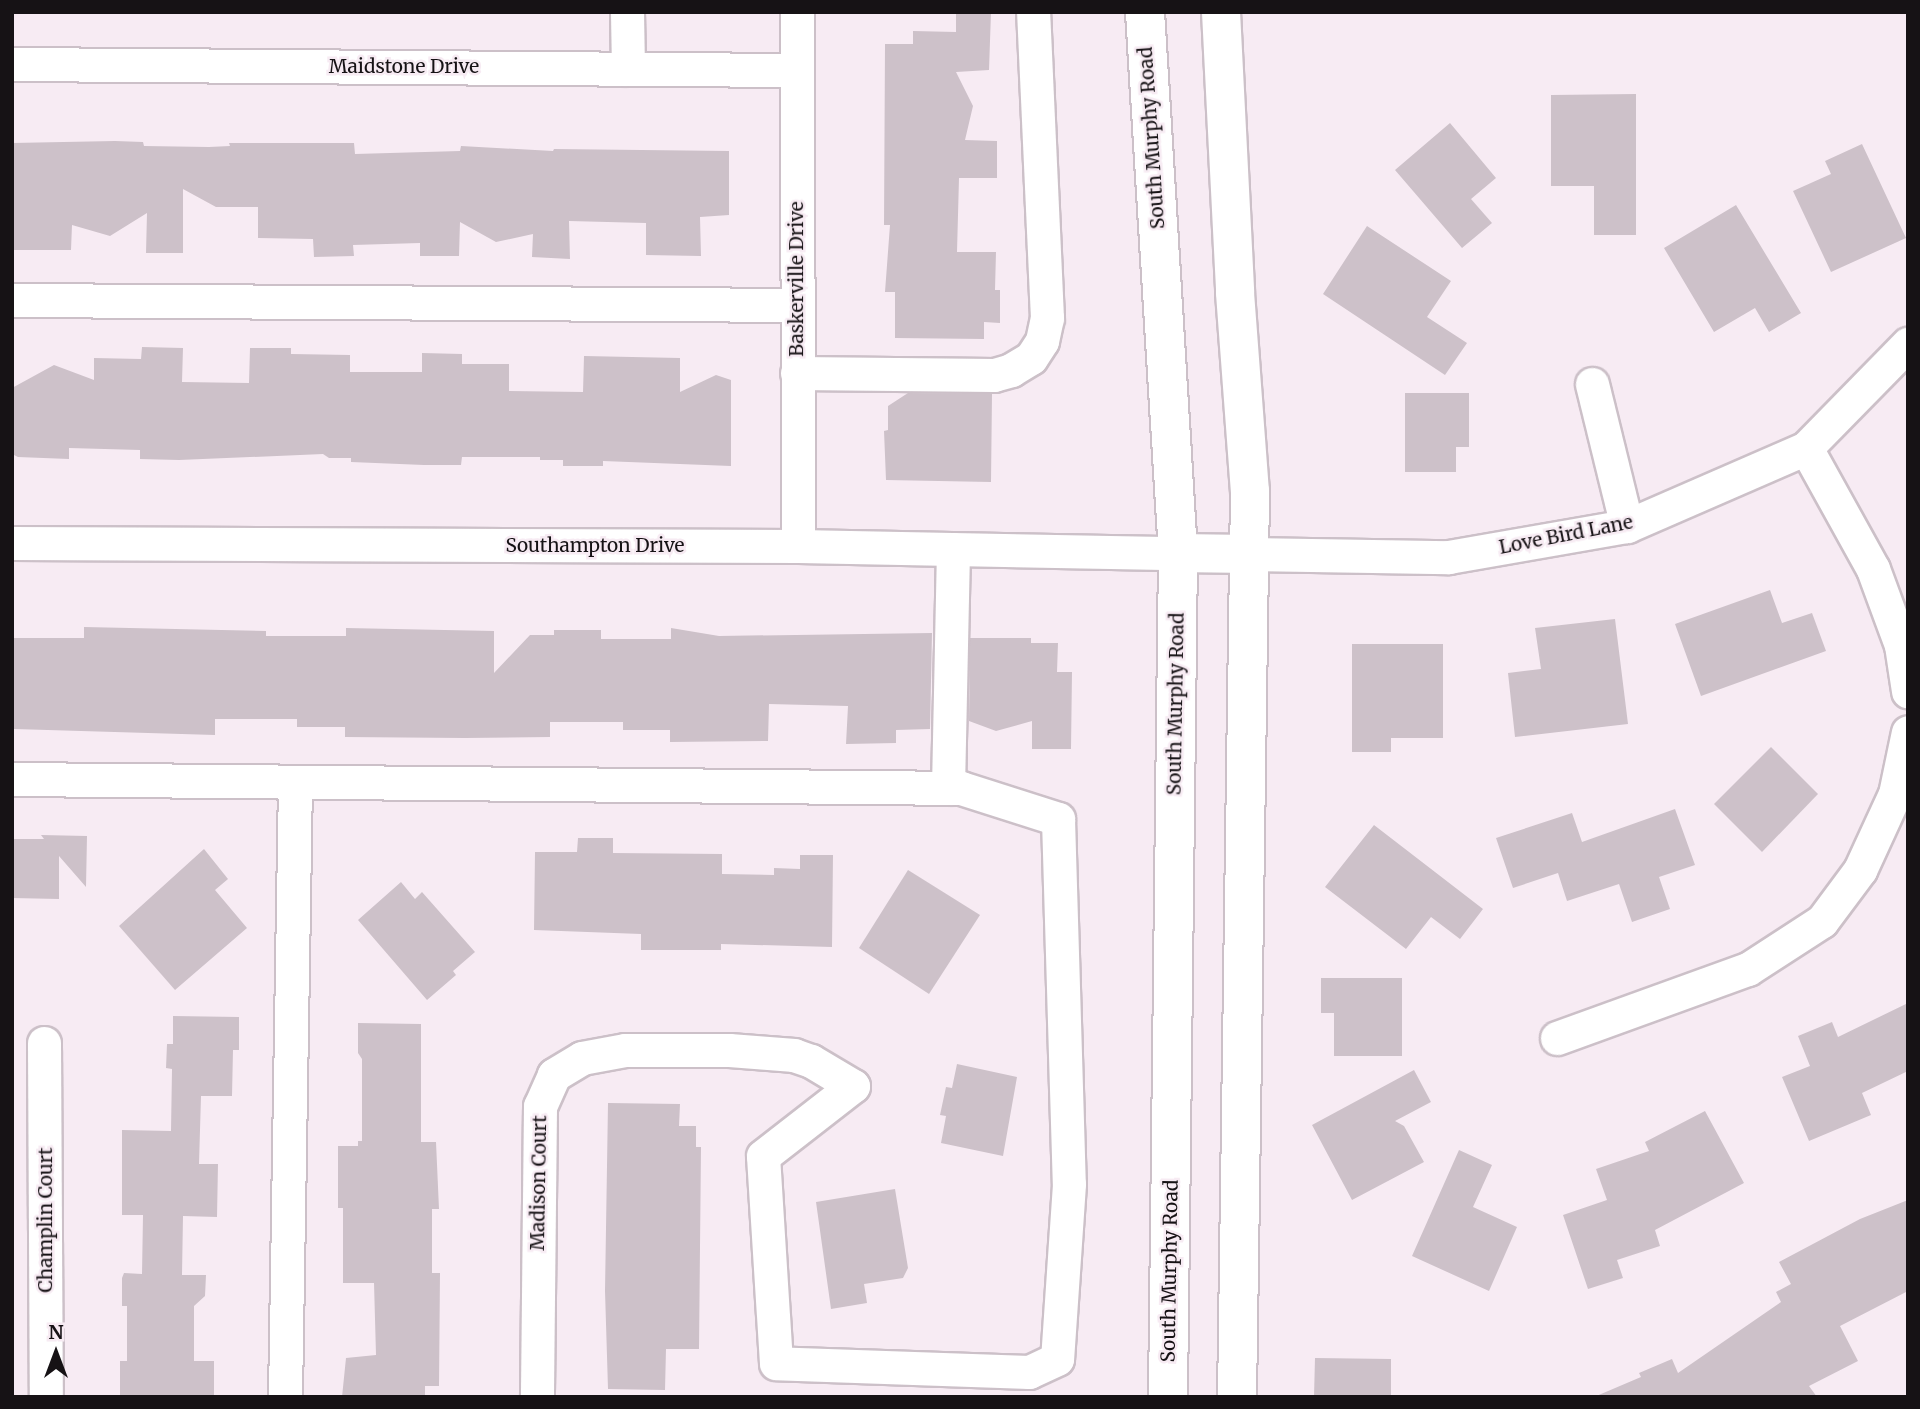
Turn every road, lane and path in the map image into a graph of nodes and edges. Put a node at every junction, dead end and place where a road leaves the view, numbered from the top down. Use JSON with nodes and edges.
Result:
{"nodes":[{"id":1,"x":627,"y":12,"type":"edge"},
{"id":2,"x":797,"y":12,"type":"edge"},
{"id":3,"x":1033,"y":12,"type":"edge"},
{"id":4,"x":1145,"y":12,"type":"edge"},
{"id":5,"x":1221,"y":12,"type":"edge"},
{"id":6,"x":12,"y":64,"type":"edge"},
{"id":7,"x":628,"y":69,"type":"junction"},
{"id":8,"x":797,"y":70,"type":"junction"},
{"id":9,"x":12,"y":300,"type":"edge"},
{"id":10,"x":797,"y":305,"type":"junction"},
{"id":11,"x":1908,"y":344,"type":"edge"},
{"id":12,"x":797,"y":373,"type":"junction"},
{"id":13,"x":1592,"y":384,"type":"dead end"},
{"id":14,"x":1806,"y":449,"type":"junction"},
{"id":15,"x":1627,"y":526,"type":"junction"},
{"id":16,"x":12,"y":543,"type":"edge"},
{"id":17,"x":797,"y":546,"type":"junction"},
{"id":18,"x":953,"y":549,"type":"junction"},
{"id":19,"x":1178,"y":553,"type":"junction"},
{"id":20,"x":1249,"y":554,"type":"junction"},
{"id":21,"x":1908,"y":691,"type":"edge"},
{"id":22,"x":1908,"y":733,"type":"edge"},
{"id":23,"x":12,"y":779,"type":"edge"},
{"id":24,"x":295,"y":783,"type":"junction"},
{"id":25,"x":948,"y":788,"type":"junction"},
{"id":26,"x":1557,"y":1038,"type":"dead end"},
{"id":27,"x":44,"y":1043,"type":"dead end"},
{"id":28,"x":47,"y":1397,"type":"edge"},
{"id":29,"x":285,"y":1397,"type":"edge"},
{"id":30,"x":537,"y":1397,"type":"edge"},
{"id":31,"x":1168,"y":1397,"type":"edge"},
{"id":32,"x":1237,"y":1397,"type":"edge"}],
"edges":[{"from":1,"to":7,"type":"street"},
{"from":2,"to":8,"type":"street","name":"Baskerville Drive"},
{"from":3,"to":12,"type":"street"},
{"from":4,"to":19,"type":"main road","name":"South Murphy Road"},
{"from":5,"to":20,"type":"main road"},
{"from":6,"to":7,"type":"street","name":"Maidstone Drive"},
{"from":7,"to":8,"type":"street","name":"Maidstone Drive"},
{"from":8,"to":10,"type":"street","name":"Baskerville Drive"},
{"from":9,"to":10,"type":"street"},
{"from":10,"to":12,"type":"street","name":"Baskerville Drive"},
{"from":11,"to":14,"type":"street","name":"Love Bird Lane"},
{"from":12,"to":17,"type":"street","name":"Baskerville Drive"},
{"from":13,"to":15,"type":"street"},
{"from":14,"to":15,"type":"street","name":"Love Bird Lane"},
{"from":14,"to":21,"type":"street"},
{"from":15,"to":20,"type":"street","name":"Love Bird Lane"},
{"from":16,"to":17,"type":"street","name":"Southampton Drive"},
{"from":17,"to":18,"type":"street","name":"Southampton Drive"},
{"from":18,"to":19,"type":"street","name":"Southampton Drive"},
{"from":18,"to":25,"type":"street"},
{"from":19,"to":20,"type":"main road"},
{"from":19,"to":31,"type":"main road","name":"South Murphy Road"},
{"from":20,"to":32,"type":"main road"},
{"from":22,"to":26,"type":"street"},
{"from":23,"to":24,"type":"street"},
{"from":24,"to":25,"type":"street"},
{"from":24,"to":29,"type":"street"},
{"from":25,"to":30,"type":"street","name":"Madison Court"},
{"from":27,"to":28,"type":"street","name":"Champlin Court"}]}
